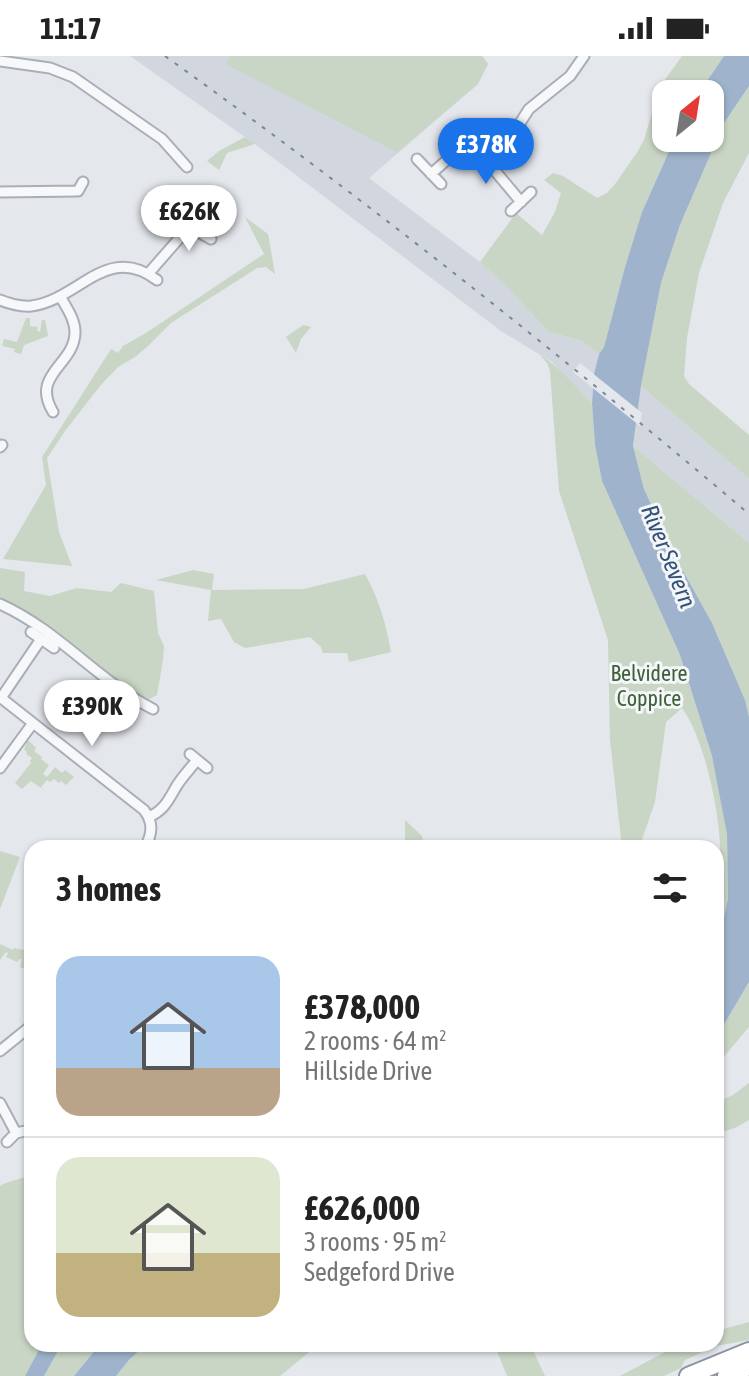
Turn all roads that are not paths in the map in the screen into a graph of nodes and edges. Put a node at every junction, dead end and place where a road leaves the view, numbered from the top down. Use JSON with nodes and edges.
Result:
{"nodes":[{"id":1,"x":584,"y":56,"type":"edge"},
{"id":2,"x":0,"y":61,"type":"edge"},
{"id":3,"x":492,"y":151,"type":"junction"},
{"id":4,"x":417,"y":159,"type":"dead end"},
{"id":5,"x":187,"y":167,"type":"dead end"},
{"id":6,"x":431,"y":174,"type":"junction"},
{"id":7,"x":441,"y":184,"type":"dead end"},
{"id":8,"x":82,"y":191,"type":"dead end"},
{"id":9,"x":0,"y":192,"type":"edge"},
{"id":10,"x":531,"y":192,"type":"dead end"},
{"id":11,"x":521,"y":202,"type":"junction"},
{"id":12,"x":197,"y":210,"type":"dead end"},
{"id":13,"x":511,"y":211,"type":"dead end"},
{"id":14,"x":188,"y":226,"type":"junction"},
{"id":15,"x":211,"y":239,"type":"dead end"},
{"id":16,"x":60,"y":296,"type":"junction"},
{"id":17,"x":0,"y":300,"type":"edge"},
{"id":18,"x":37,"y":407,"type":"dead end"},
{"id":19,"x":0,"y":604,"type":"edge"},
{"id":20,"x":31,"y":632,"type":"dead end"},
{"id":21,"x":41,"y":639,"type":"junction"},
{"id":22,"x":54,"y":648,"type":"dead end"},
{"id":23,"x":1,"y":698,"type":"edge"},
{"id":24,"x":153,"y":709,"type":"dead end"},
{"id":25,"x":33,"y":723,"type":"junction"},
{"id":26,"x":0,"y":768,"type":"edge"},
{"id":27,"x":207,"y":768,"type":"dead end"},
{"id":28,"x":149,"y":817,"type":"junction"},
{"id":29,"x":148,"y":840,"type":"edge"},
{"id":30,"x":24,"y":1032,"type":"edge"},
{"id":31,"x":0,"y":1051,"type":"edge"},
{"id":32,"x":0,"y":1103,"type":"edge"},
{"id":33,"x":24,"y":1131,"type":"edge"},
{"id":34,"x":16,"y":1133,"type":"junction"},
{"id":35,"x":7,"y":1142,"type":"dead end"},
{"id":36,"x":749,"y":1351,"type":"edge"},
{"id":37,"x":749,"y":1367,"type":"edge"},
{"id":38,"x":688,"y":1376,"type":"edge"},
{"id":39,"x":726,"y":1376,"type":"edge"}],
"edges":[{"from":1,"to":3,"type":"street"},
{"from":2,"to":5,"type":"street"},
{"from":3,"to":6,"type":"street"},
{"from":3,"to":11,"type":"street"},
{"from":4,"to":6,"type":"street"},
{"from":6,"to":7,"type":"street"},
{"from":8,"to":9,"type":"street"},
{"from":10,"to":11,"type":"street"},
{"from":11,"to":13,"type":"street"},
{"from":12,"to":14,"type":"street"},
{"from":14,"to":15,"type":"street"},
{"from":14,"to":16,"type":"street"},
{"from":16,"to":17,"type":"street"},
{"from":16,"to":18,"type":"street"},
{"from":19,"to":24,"type":"street"},
{"from":20,"to":21,"type":"street"},
{"from":21,"to":22,"type":"street"},
{"from":21,"to":23,"type":"street"},
{"from":23,"to":25,"type":"street"},
{"from":25,"to":26,"type":"street"},
{"from":25,"to":28,"type":"street"},
{"from":27,"to":28,"type":"street"},
{"from":28,"to":29,"type":"street"},
{"from":30,"to":31,"type":"street"},
{"from":32,"to":34,"type":"street"},
{"from":33,"to":34,"type":"street"},
{"from":34,"to":35,"type":"street"},
{"from":36,"to":38,"type":"highway"},
{"from":37,"to":39,"type":"highway"}]}
